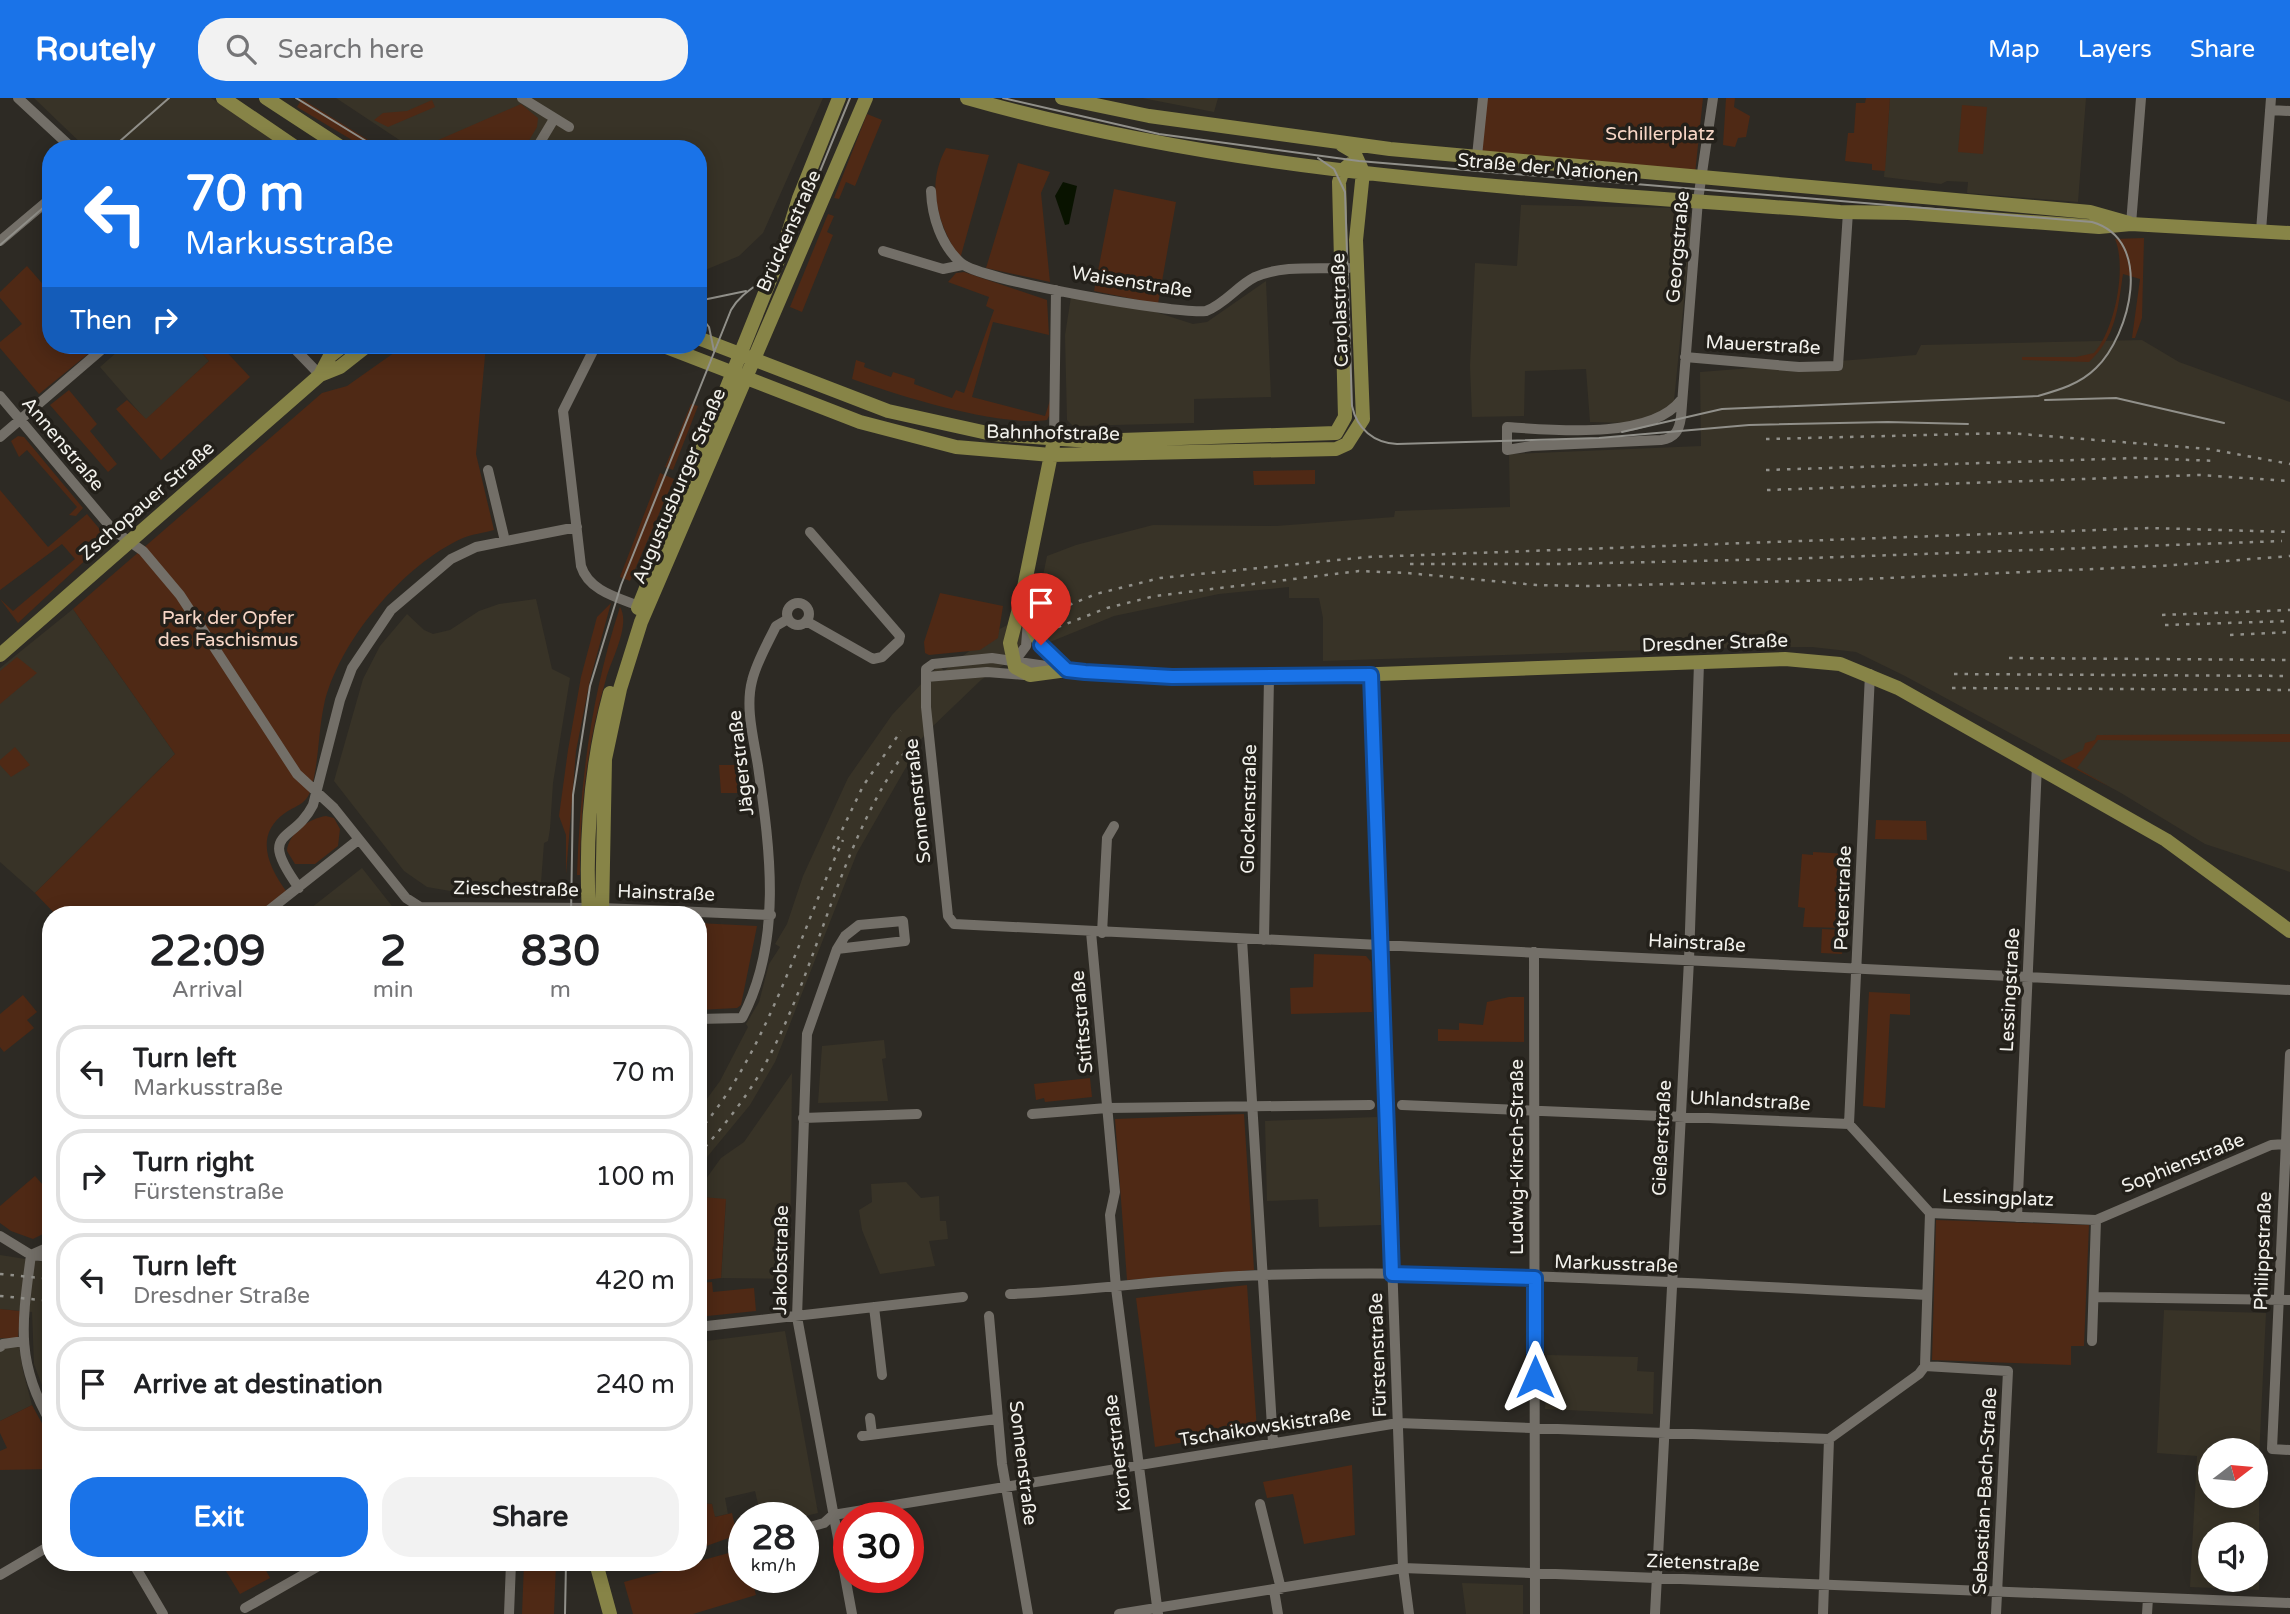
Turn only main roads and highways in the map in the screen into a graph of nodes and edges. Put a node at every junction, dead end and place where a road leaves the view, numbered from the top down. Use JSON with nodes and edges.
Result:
{"nodes":[{"id":1,"x":223,"y":98,"type":"edge"},
{"id":2,"x":266,"y":98,"type":"edge"},
{"id":3,"x":839,"y":98,"type":"edge"},
{"id":4,"x":866,"y":98,"type":"edge"},
{"id":5,"x":967,"y":98,"type":"edge"},
{"id":6,"x":1062,"y":98,"type":"edge"},
{"id":7,"x":285,"y":140,"type":"edge"},
{"id":8,"x":330,"y":140,"type":"edge"},
{"id":9,"x":1334,"y":142,"type":"junction"},
{"id":10,"x":1390,"y":149,"type":"junction"},
{"id":11,"x":1361,"y":165,"type":"junction"},
{"id":12,"x":1343,"y":170,"type":"junction"},
{"id":13,"x":2131,"y":224,"type":"junction"},
{"id":14,"x":2290,"y":233,"type":"edge"},
{"id":15,"x":1350,"y":268,"type":"junction"},
{"id":16,"x":707,"y":342,"type":"edge"},
{"id":17,"x":333,"y":354,"type":"edge"},
{"id":18,"x":357,"y":354,"type":"edge"},
{"id":19,"x":683,"y":354,"type":"edge"},
{"id":20,"x":739,"y":354,"type":"junction"},
{"id":21,"x":755,"y":360,"type":"junction"},
{"id":22,"x":731,"y":374,"type":"junction"},
{"id":23,"x":320,"y":375,"type":"junction"},
{"id":24,"x":746,"y":379,"type":"junction"},
{"id":25,"x":1336,"y":433,"type":"joint"},
{"id":26,"x":1054,"y":440,"type":"junction"},
{"id":27,"x":1336,"y":449,"type":"joint"},
{"id":28,"x":1051,"y":455,"type":"junction"},
{"id":29,"x":1023,"y":597,"type":"junction"},
{"id":30,"x":643,"y":607,"type":"junction"},
{"id":31,"x":0,"y":655,"type":"edge"},
{"id":32,"x":1014,"y":661,"type":"joint"},
{"id":33,"x":1067,"y":670,"type":"junction"},
{"id":34,"x":595,"y":906,"type":"edge"},
{"id":35,"x":2290,"y":930,"type":"edge"},
{"id":36,"x":598,"y":1571,"type":"edge"},
{"id":37,"x":610,"y":1614,"type":"edge"}],
"edges":[{"from":1,"to":7,"type":"main road"},
{"from":2,"to":8,"type":"main road"},
{"from":3,"to":20,"type":"main road","name":"Brückenstraße"},
{"from":4,"to":21,"type":"main road","name":"Brückenstraße"},
{"from":5,"to":12,"type":"main road","name":"Straße der Nationen"},
{"from":6,"to":9,"type":"main road","name":"Straße der Nationen"},
{"from":9,"to":10,"type":"main road","name":"Straße der Nationen"},
{"from":9,"to":11,"type":"main road"},
{"from":10,"to":11,"type":"main road"},
{"from":10,"to":13,"type":"main road","name":"Straße der Nationen"},
{"from":11,"to":12,"type":"main road","name":"Straße der Nationen"},
{"from":11,"to":13,"type":"main road","name":"Straße der Nationen"},
{"from":11,"to":15,"type":"main road","name":"Carolastraße"},
{"from":12,"to":15,"type":"main road","name":"Carolastraße"},
{"from":13,"to":14,"type":"main road","name":"Straße der Nationen"},
{"from":15,"to":25,"type":"main road","name":"Carolastraße"},
{"from":15,"to":27,"type":"main road","name":"Carolastraße"},
{"from":16,"to":20,"type":"main road","name":"Bahnhofstraße"},
{"from":17,"to":23,"type":"main road","name":"Zschopauer Straße"},
{"from":18,"to":23,"type":"main road","name":"Zschopauer Straße"},
{"from":19,"to":22,"type":"main road","name":"Bahnhofstraße"},
{"from":20,"to":21,"type":"main road","name":"Bahnhofstraße"},
{"from":20,"to":22,"type":"main road","name":"Brückenstraße"},
{"from":21,"to":24,"type":"main road","name":"Brückenstraße"},
{"from":21,"to":26,"type":"main road","name":"Bahnhofstraße"},
{"from":22,"to":24,"type":"main road","name":"Bahnhofstraße"},
{"from":22,"to":30,"type":"main road","name":"Augustusburger Straße"},
{"from":23,"to":31,"type":"main road","name":"Zschopauer Straße"},
{"from":24,"to":28,"type":"main road","name":"Bahnhofstraße"},
{"from":24,"to":30,"type":"main road","name":"Augustusburger Straße"},
{"from":25,"to":26,"type":"main road","name":"Bahnhofstraße"},
{"from":26,"to":28,"type":"main road","name":"Waisenstraße"},
{"from":27,"to":28,"type":"main road","name":"Bahnhofstraße"},
{"from":28,"to":29,"type":"main road","name":"Waisenstraße"},
{"from":29,"to":32,"type":"main road","name":"Waisenstraße"},
{"from":29,"to":33,"type":"main road","name":"Waisenstraße"},
{"from":30,"to":34,"type":"main road","name":"Augustusburger Straße"},
{"from":32,"to":33,"type":"main road","name":"Dresdner Straße"},
{"from":33,"to":35,"type":"main road","name":"Dresdner Straße"},
{"from":36,"to":37,"type":"main road"}]}
